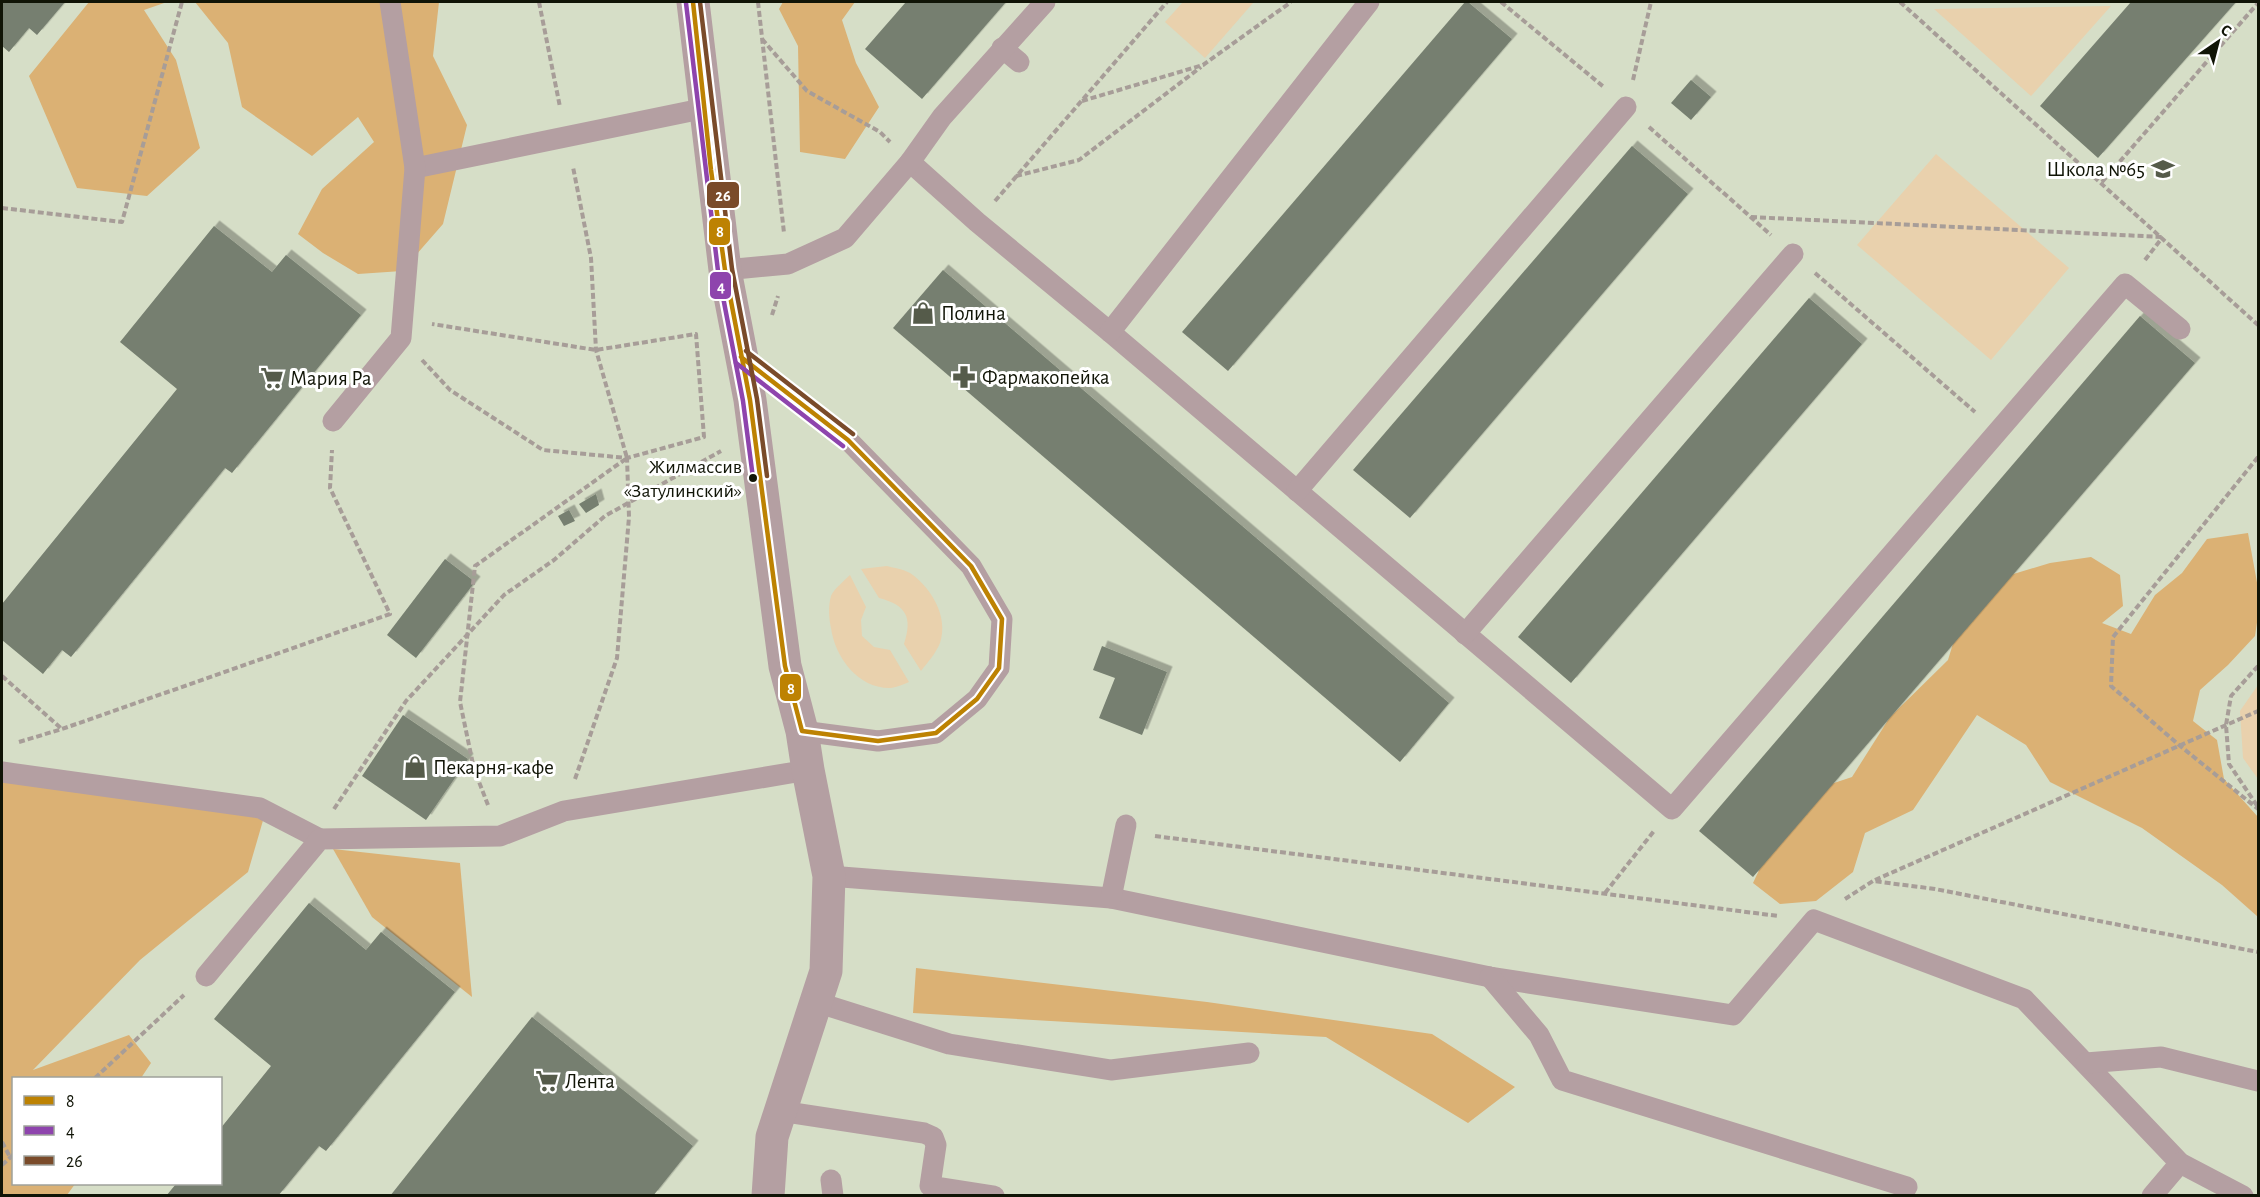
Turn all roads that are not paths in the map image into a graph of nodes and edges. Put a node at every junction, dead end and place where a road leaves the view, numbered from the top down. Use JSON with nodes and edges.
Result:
{"nodes":[{"id":1,"x":390,"y":2,"type":"edge"},
{"id":2,"x":693,"y":2,"type":"edge"},
{"id":3,"x":1044,"y":2,"type":"edge"},
{"id":4,"x":1369,"y":2,"type":"edge"},
{"id":5,"x":1002,"y":48,"type":"junction"},
{"id":6,"x":1019,"y":62,"type":"dead end"},
{"id":7,"x":1626,"y":107,"type":"road end"},
{"id":8,"x":706,"y":108,"type":"junction"},
{"id":9,"x":910,"y":162,"type":"junction"},
{"id":10,"x":415,"y":168,"type":"junction"},
{"id":11,"x":1793,"y":254,"type":"road end"},
{"id":12,"x":725,"y":270,"type":"junction"},
{"id":13,"x":2180,"y":329,"type":"dead end"},
{"id":14,"x":1110,"y":332,"type":"junction"},
{"id":15,"x":741,"y":357,"type":"junction"},
{"id":16,"x":333,"y":421,"type":"road end"},
{"id":17,"x":1297,"y":491,"type":"junction"},
{"id":18,"x":1465,"y":634,"type":"junction"},
{"id":19,"x":802,"y":731,"type":"junction"},
{"id":20,"x":808,"y":770,"type":"junction"},
{"id":21,"x":2,"y":772,"type":"edge"},
{"id":22,"x":1125,"y":829,"type":"road end"},
{"id":23,"x":320,"y":839,"type":"junction"},
{"id":24,"x":829,"y":876,"type":"junction"},
{"id":25,"x":1111,"y":898,"type":"junction"},
{"id":26,"x":206,"y":976,"type":"road end"},
{"id":27,"x":1490,"y":977,"type":"junction"},
{"id":28,"x":816,"y":1002,"type":"junction"},
{"id":29,"x":1249,"y":1053,"type":"dead end"},
{"id":30,"x":2086,"y":1063,"type":"junction"},
{"id":31,"x":2259,"y":1081,"type":"edge"},
{"id":32,"x":780,"y":1111,"type":"junction"},
{"id":33,"x":2180,"y":1162,"type":"junction"},
{"id":34,"x":1907,"y":1187,"type":"dead end"},
{"id":35,"x":929,"y":1191,"type":"edge"},
{"id":36,"x":768,"y":1196,"type":"edge"},
{"id":37,"x":994,"y":1196,"type":"edge"},
{"id":38,"x":2152,"y":1196,"type":"edge"},
{"id":39,"x":2243,"y":1196,"type":"edge"}],
"edges":[{"from":1,"to":10,"type":"lane"},
{"from":2,"to":8,"type":"street"},
{"from":3,"to":5,"type":"lane"},
{"from":4,"to":14,"type":"lane"},
{"from":5,"to":6,"type":"lane"},
{"from":5,"to":9,"type":"lane"},
{"from":7,"to":17,"type":"lane"},
{"from":8,"to":10,"type":"lane"},
{"from":8,"to":12,"type":"street"},
{"from":9,"to":12,"type":"lane"},
{"from":9,"to":14,"type":"lane"},
{"from":10,"to":16,"type":"lane"},
{"from":11,"to":18,"type":"lane"},
{"from":12,"to":15,"type":"street"},
{"from":13,"to":18,"type":"lane"},
{"from":14,"to":17,"type":"lane"},
{"from":15,"to":19,"type":"street"},
{"from":15,"to":19,"type":"lane"},
{"from":17,"to":18,"type":"lane"},
{"from":19,"to":20,"type":"street"},
{"from":20,"to":23,"type":"lane"},
{"from":20,"to":24,"type":"street"},
{"from":21,"to":23,"type":"lane"},
{"from":22,"to":25,"type":"lane"},
{"from":23,"to":26,"type":"lane"},
{"from":24,"to":25,"type":"lane"},
{"from":24,"to":28,"type":"street"},
{"from":25,"to":27,"type":"lane"},
{"from":27,"to":30,"type":"lane"},
{"from":27,"to":34,"type":"lane"},
{"from":28,"to":29,"type":"lane"},
{"from":28,"to":32,"type":"street"},
{"from":30,"to":31,"type":"lane"},
{"from":30,"to":33,"type":"lane"},
{"from":32,"to":35,"type":"lane"},
{"from":32,"to":36,"type":"street"},
{"from":33,"to":38,"type":"lane"},
{"from":33,"to":39,"type":"lane"},
{"from":35,"to":37,"type":"lane"}]}
